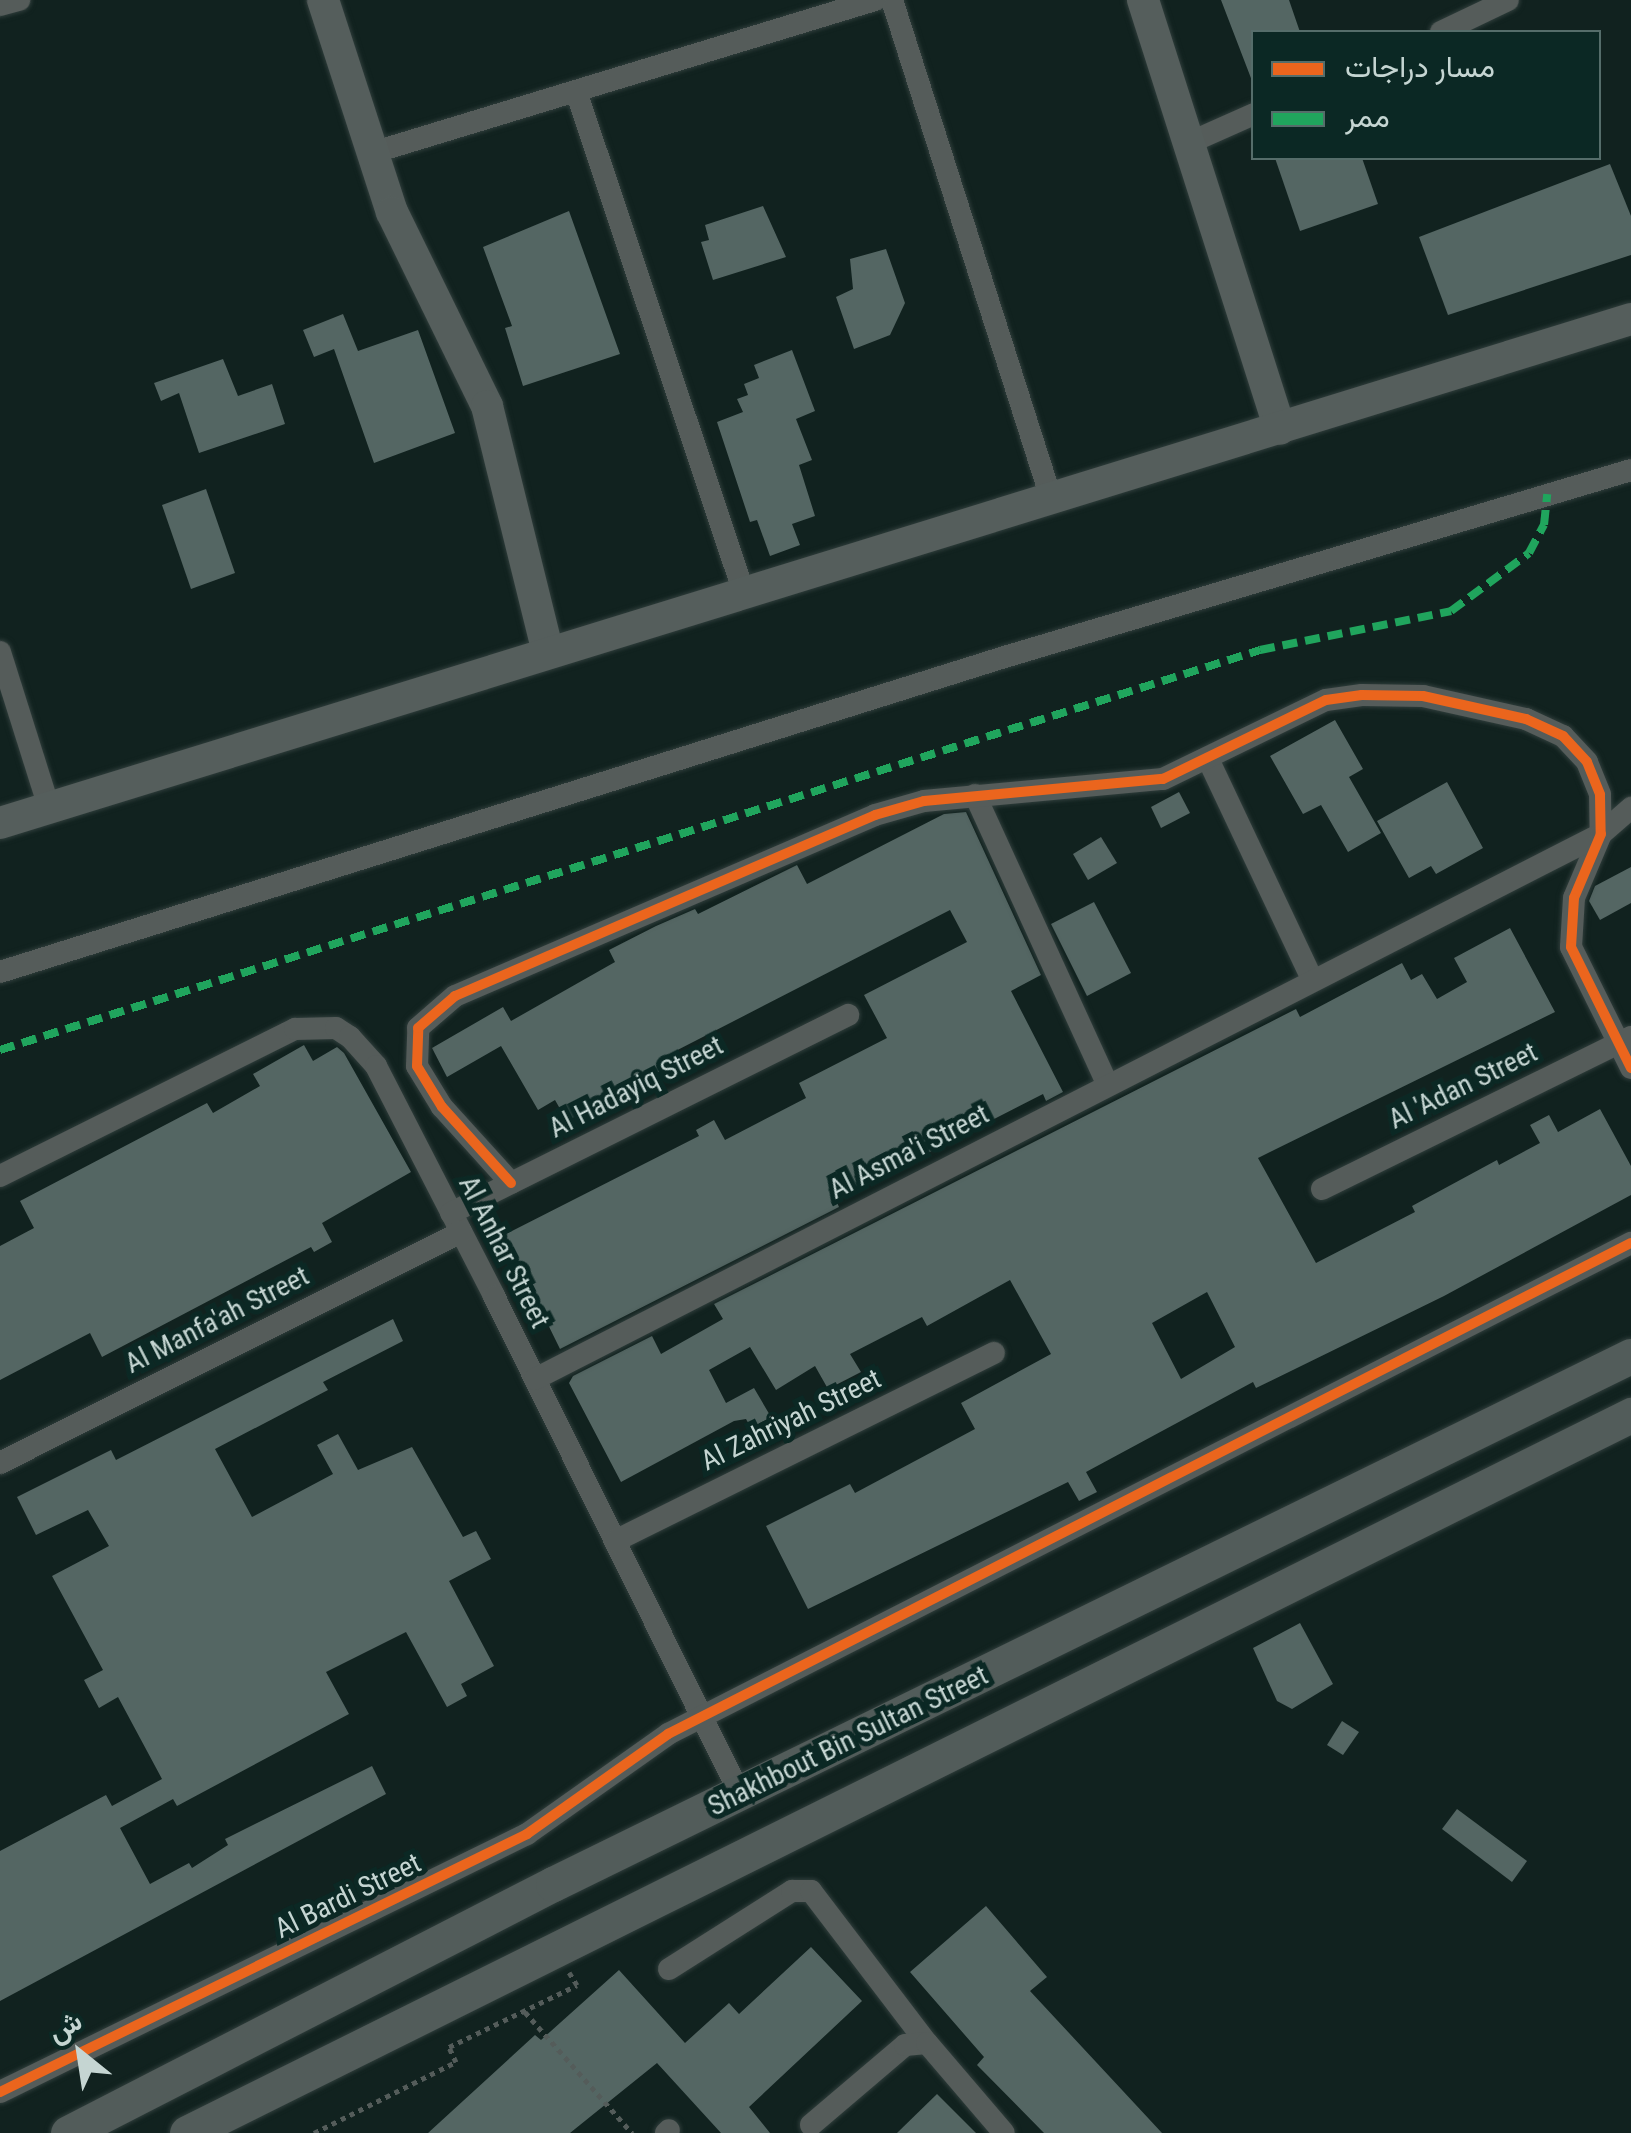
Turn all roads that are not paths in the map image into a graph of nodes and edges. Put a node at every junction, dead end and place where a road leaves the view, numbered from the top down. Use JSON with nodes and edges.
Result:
{"nodes":[{"id":1,"x":19,"y":0,"type":"edge"},
{"id":2,"x":323,"y":0,"type":"edge"},
{"id":3,"x":875,"y":0,"type":"edge"},
{"id":4,"x":892,"y":0,"type":"edge"},
{"id":5,"x":1142,"y":0,"type":"edge"},
{"id":6,"x":1508,"y":0,"type":"edge"},
{"id":7,"x":0,"y":5,"type":"edge"},
{"id":8,"x":1444,"y":30,"type":"edge"},
{"id":9,"x":576,"y":91,"type":"junction"},
{"id":10,"x":1251,"y":115,"type":"edge"},
{"id":11,"x":1191,"y":142,"type":"junction"},
{"id":12,"x":374,"y":152,"type":"junction"},
{"id":13,"x":1631,"y":319,"type":"edge"},
{"id":14,"x":1280,"y":429,"type":"junction"},
{"id":15,"x":1631,"y":470,"type":"edge"},
{"id":16,"x":1051,"y":498,"type":"junction"},
{"id":17,"x":744,"y":593,"type":"junction"},
{"id":18,"x":0,"y":652,"type":"edge"},
{"id":19,"x":548,"y":653,"type":"junction"},
{"id":20,"x":1208,"y":760,"type":"junction"},
{"id":21,"x":974,"y":794,"type":"junction"},
{"id":22,"x":49,"y":807,"type":"junction"},
{"id":23,"x":1631,"y":808,"type":"edge"},
{"id":24,"x":0,"y":822,"type":"edge"},
{"id":25,"x":1600,"y":834,"type":"junction"},
{"id":26,"x":0,"y":972,"type":"edge"},
{"id":27,"x":1312,"y":979,"type":"junction"},
{"id":28,"x":848,"y":1014,"type":"dead end"},
{"id":29,"x":1625,"y":1040,"type":"edge"},
{"id":30,"x":1631,"y":1068,"type":"edge"},
{"id":31,"x":1108,"y":1083,"type":"junction"},
{"id":32,"x":0,"y":1176,"type":"edge"},
{"id":33,"x":511,"y":1183,"type":"junction"},
{"id":34,"x":1322,"y":1190,"type":"dead end"},
{"id":35,"x":456,"y":1222,"type":"junction"},
{"id":36,"x":1631,"y":1243,"type":"edge"},
{"id":37,"x":994,"y":1353,"type":"dead end"},
{"id":38,"x":1631,"y":1356,"type":"edge"},
{"id":39,"x":535,"y":1379,"type":"junction"},
{"id":40,"x":1631,"y":1415,"type":"edge"},
{"id":41,"x":0,"y":1462,"type":"edge"},
{"id":42,"x":615,"y":1541,"type":"junction"},
{"id":43,"x":701,"y":1716,"type":"junction"},
{"id":44,"x":740,"y":1794,"type":"junction"},
{"id":45,"x":669,"y":1969,"type":"dead end"},
{"id":46,"x":927,"y":2043,"type":"junction"},
{"id":47,"x":0,"y":2092,"type":"edge"},
{"id":48,"x":811,"y":2125,"type":"dead end"},
{"id":49,"x":68,"y":2133,"type":"edge"},
{"id":50,"x":187,"y":2133,"type":"edge"},
{"id":51,"x":1004,"y":2133,"type":"edge"}],
"edges":[{"from":1,"to":7,"type":"street"},
{"from":2,"to":12,"type":"street"},
{"from":3,"to":9,"type":"street"},
{"from":4,"to":16,"type":"street"},
{"from":5,"to":11,"type":"street"},
{"from":6,"to":8,"type":"street"},
{"from":9,"to":12,"type":"street"},
{"from":9,"to":17,"type":"street"},
{"from":10,"to":11,"type":"street"},
{"from":11,"to":14,"type":"street"},
{"from":12,"to":19,"type":"street"},
{"from":13,"to":14,"type":"street"},
{"from":14,"to":16,"type":"street"},
{"from":15,"to":26,"type":"street"},
{"from":16,"to":17,"type":"street"},
{"from":17,"to":19,"type":"street"},
{"from":18,"to":22,"type":"street"},
{"from":19,"to":22,"type":"street"},
{"from":20,"to":21,"type":"street"},
{"from":20,"to":25,"type":"street"},
{"from":20,"to":27,"type":"street"},
{"from":21,"to":31,"type":"street"},
{"from":21,"to":33,"type":"street"},
{"from":22,"to":24,"type":"street"},
{"from":23,"to":25,"type":"street","name":"Al Asma'i Street"},
{"from":25,"to":27,"type":"street","name":"Al Asma'i Street"},
{"from":25,"to":29,"type":"street"},
{"from":27,"to":31,"type":"street","name":"Al Asma'i Street"},
{"from":28,"to":33,"type":"street","name":"Al Hadayiq Street"},
{"from":29,"to":30,"type":"street"},
{"from":29,"to":34,"type":"street","name":"Al 'Adan Street"},
{"from":31,"to":39,"type":"street","name":"Al Asma'i Street"},
{"from":32,"to":35,"type":"street","name":"Al Anhar Street"},
{"from":33,"to":35,"type":"street","name":"Al Hadayiq Street"},
{"from":35,"to":39,"type":"street","name":"Al Anhar Street"},
{"from":35,"to":41,"type":"street","name":"Al Manfa'ah Street"},
{"from":36,"to":43,"type":"street","name":"Al Bardi Street"},
{"from":37,"to":42,"type":"street","name":"Al Zahriyah Street"},
{"from":38,"to":44,"type":"main road","name":"Shakhbout Bin Sultan Street"},
{"from":39,"to":42,"type":"street","name":"Al Anhar Street"},
{"from":40,"to":50,"type":"main road"},
{"from":42,"to":43,"type":"street","name":"Al Anhar Street"},
{"from":43,"to":44,"type":"street","name":"Al Anhar Street"},
{"from":43,"to":47,"type":"street","name":"Al Bardi Street"},
{"from":44,"to":49,"type":"main road","name":"Shakhbout Bin Sultan Street"},
{"from":45,"to":46,"type":"street"},
{"from":46,"to":48,"type":"street"},
{"from":46,"to":51,"type":"street"}]}
